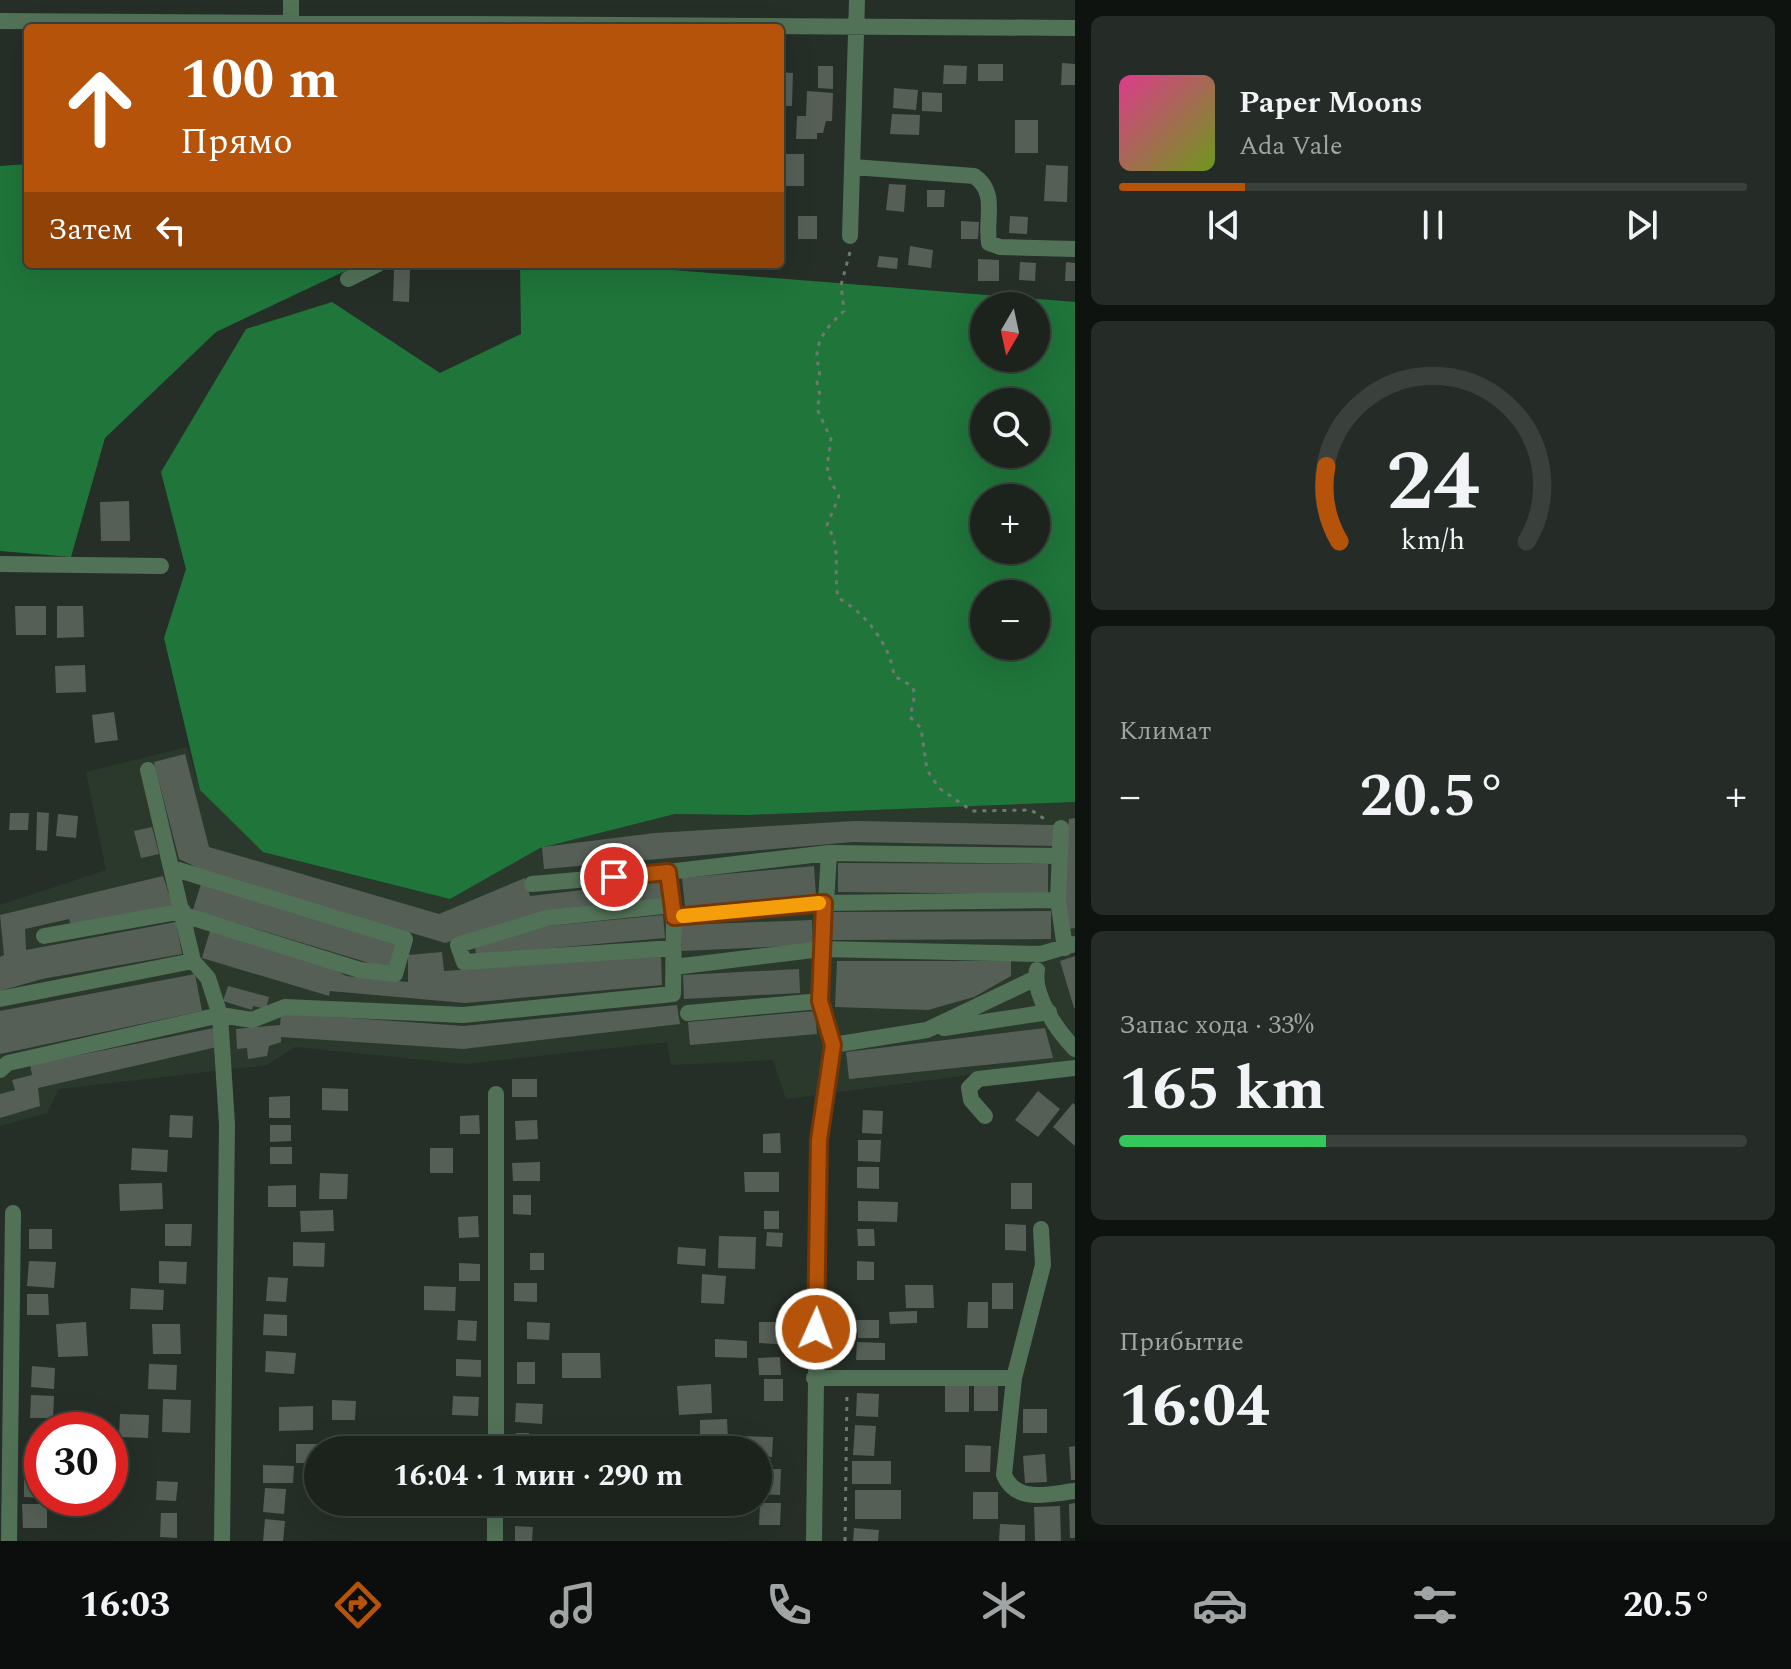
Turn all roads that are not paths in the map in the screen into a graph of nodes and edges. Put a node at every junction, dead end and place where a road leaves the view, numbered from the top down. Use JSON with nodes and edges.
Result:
{"nodes":[{"id":1,"x":291,"y":0,"type":"edge"},
{"id":2,"x":857,"y":0,"type":"edge"},
{"id":3,"x":0,"y":21,"type":"edge"},
{"id":4,"x":291,"y":24,"type":"joint"},
{"id":5,"x":784,"y":25,"type":"edge"},
{"id":6,"x":856,"y":25,"type":"junction"},
{"id":7,"x":1075,"y":28,"type":"edge"},
{"id":8,"x":853,"y":167,"type":"junction"},
{"id":9,"x":850,"y":236,"type":"dead end"},
{"id":10,"x":1075,"y":249,"type":"edge"},
{"id":11,"x":370,"y":268,"type":"edge"},
{"id":12,"x":348,"y":279,"type":"dead end"},
{"id":13,"x":0,"y":564,"type":"edge"},
{"id":14,"x":161,"y":566,"type":"dead end"},
{"id":15,"x":148,"y":770,"type":"dead end"},
{"id":16,"x":1061,"y":828,"type":"road end"},
{"id":17,"x":829,"y":853,"type":"junction"},
{"id":18,"x":1059,"y":856,"type":"junction"},
{"id":19,"x":172,"y":868,"type":"junction"},
{"id":20,"x":668,"y":872,"type":"junction"},
{"id":21,"x":532,"y":884,"type":"dead end"},
{"id":22,"x":1058,"y":900,"type":"junction"},
{"id":23,"x":824,"y":903,"type":"junction"},
{"id":24,"x":674,"y":911,"type":"junction"},
{"id":25,"x":184,"y":913,"type":"junction"},
{"id":26,"x":44,"y":936,"type":"dead end"},
{"id":27,"x":1070,"y":946,"type":"edge"},
{"id":28,"x":674,"y":948,"type":"junction"},
{"id":29,"x":822,"y":949,"type":"junction"},
{"id":30,"x":1041,"y":954,"type":"junction"},
{"id":31,"x":193,"y":961,"type":"junction"},
{"id":32,"x":674,"y":967,"type":"junction"},
{"id":33,"x":1036,"y":978,"type":"junction"},
{"id":34,"x":0,"y":999,"type":"edge"},
{"id":35,"x":820,"y":1001,"type":"junction"},
{"id":36,"x":1049,"y":1012,"type":"junction"},
{"id":37,"x":688,"y":1013,"type":"dead end"},
{"id":38,"x":220,"y":1015,"type":"junction"},
{"id":39,"x":927,"y":1030,"type":"junction"},
{"id":40,"x":1071,"y":1044,"type":"edge"},
{"id":41,"x":833,"y":1045,"type":"junction"},
{"id":42,"x":1075,"y":1068,"type":"edge"},
{"id":43,"x":0,"y":1070,"type":"edge"},
{"id":44,"x":496,"y":1094,"type":"dead end"},
{"id":45,"x":985,"y":1116,"type":"dead end"},
{"id":46,"x":13,"y":1213,"type":"dead end"},
{"id":47,"x":1041,"y":1229,"type":"dead end"},
{"id":48,"x":814,"y":1378,"type":"junction"},
{"id":49,"x":1014,"y":1378,"type":"junction"},
{"id":50,"x":496,"y":1436,"type":"edge"},
{"id":51,"x":1075,"y":1491,"type":"edge"},
{"id":52,"x":495,"y":1516,"type":"edge"},
{"id":53,"x":9,"y":1541,"type":"edge"},
{"id":54,"x":222,"y":1541,"type":"edge"},
{"id":55,"x":495,"y":1541,"type":"edge"},
{"id":56,"x":814,"y":1541,"type":"edge"}],
"edges":[{"from":1,"to":4,"type":"street"},
{"from":2,"to":6,"type":"street"},
{"from":3,"to":4,"type":"street"},
{"from":5,"to":6,"type":"street"},
{"from":6,"to":7,"type":"street"},
{"from":6,"to":8,"type":"street"},
{"from":8,"to":9,"type":"street"},
{"from":8,"to":10,"type":"street"},
{"from":11,"to":12,"type":"street"},
{"from":13,"to":14,"type":"street"},
{"from":15,"to":19,"type":"street"},
{"from":16,"to":18,"type":"street"},
{"from":17,"to":18,"type":"street"},
{"from":17,"to":20,"type":"street"},
{"from":17,"to":23,"type":"street"},
{"from":18,"to":22,"type":"street"},
{"from":19,"to":25,"type":"street"},
{"from":19,"to":25,"type":"street"},
{"from":20,"to":21,"type":"street"},
{"from":20,"to":24,"type":"street"},
{"from":22,"to":23,"type":"street"},
{"from":22,"to":27,"type":"street"},
{"from":23,"to":24,"type":"street"},
{"from":23,"to":29,"type":"street"},
{"from":24,"to":28,"type":"street"},
{"from":24,"to":28,"type":"street"},
{"from":25,"to":26,"type":"street"},
{"from":25,"to":31,"type":"street"},
{"from":27,"to":30,"type":"street"},
{"from":28,"to":32,"type":"street"},
{"from":29,"to":30,"type":"street"},
{"from":29,"to":32,"type":"street"},
{"from":29,"to":35,"type":"street"},
{"from":30,"to":33,"type":"street"},
{"from":31,"to":34,"type":"street"},
{"from":31,"to":38,"type":"street"},
{"from":32,"to":38,"type":"street"},
{"from":33,"to":36,"type":"street"},
{"from":33,"to":39,"type":"street"},
{"from":35,"to":37,"type":"street"},
{"from":35,"to":41,"type":"street"},
{"from":36,"to":39,"type":"street"},
{"from":36,"to":40,"type":"street"},
{"from":38,"to":43,"type":"street"},
{"from":38,"to":54,"type":"street"},
{"from":39,"to":41,"type":"street"},
{"from":41,"to":48,"type":"street"},
{"from":42,"to":45,"type":"street"},
{"from":44,"to":50,"type":"street"},
{"from":46,"to":53,"type":"street"},
{"from":47,"to":49,"type":"street"},
{"from":48,"to":49,"type":"street"},
{"from":48,"to":56,"type":"street"},
{"from":49,"to":51,"type":"street"},
{"from":52,"to":55,"type":"street"}]}
